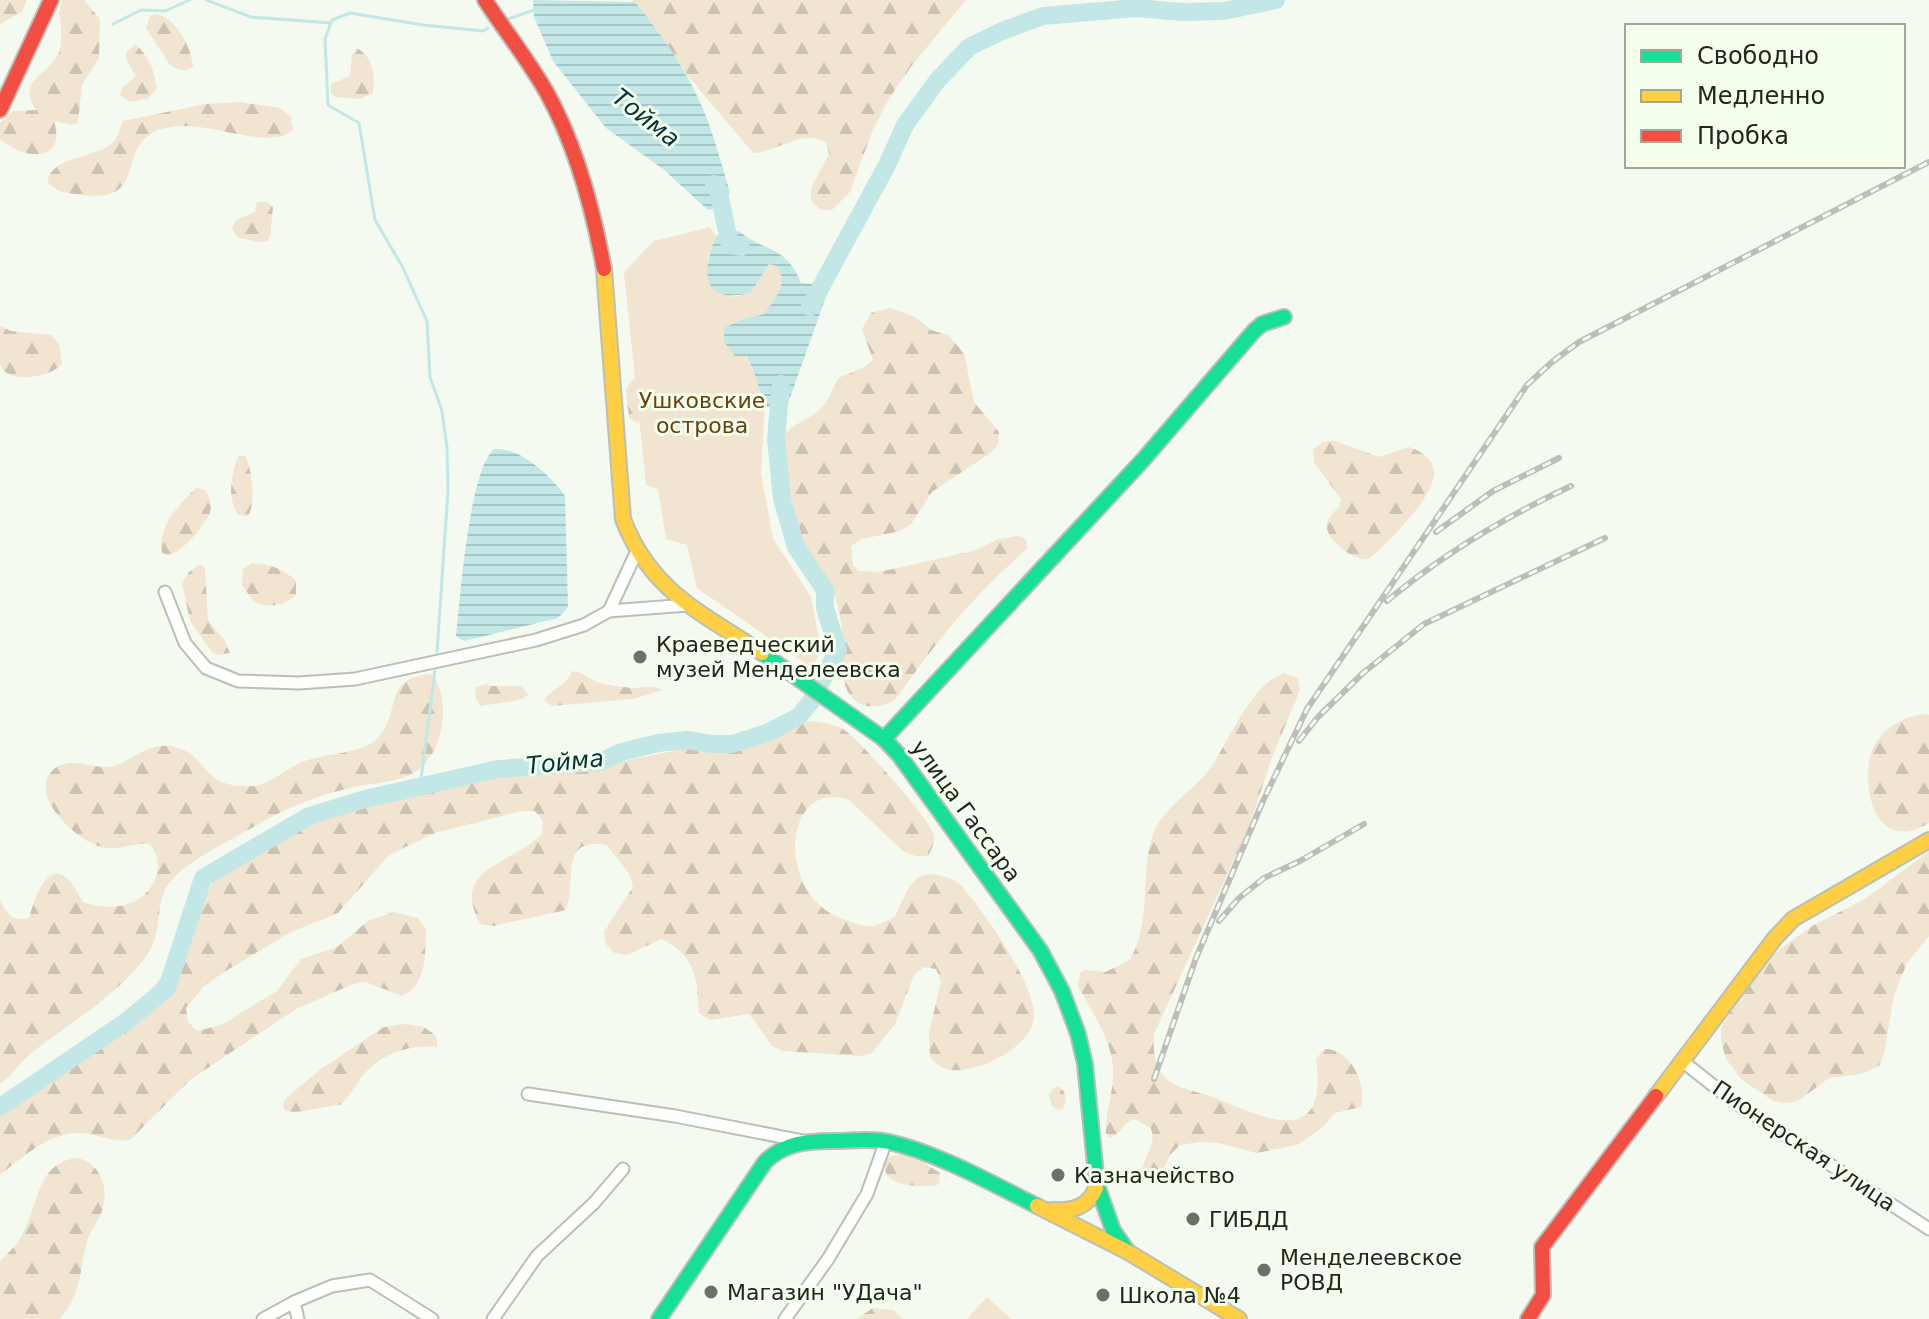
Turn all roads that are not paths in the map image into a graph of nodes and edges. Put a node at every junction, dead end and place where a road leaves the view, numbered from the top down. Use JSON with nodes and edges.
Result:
{"nodes":[{"id":1,"x":51,"y":0,"type":"edge"},
{"id":2,"x":485,"y":0,"type":"edge"},
{"id":3,"x":0,"y":110,"type":"edge"},
{"id":4,"x":1284,"y":317,"type":"dead end"},
{"id":5,"x":636,"y":553,"type":"junction"},
{"id":6,"x":165,"y":592,"type":"dead end"},
{"id":7,"x":688,"y":605,"type":"junction"},
{"id":8,"x":609,"y":611,"type":"junction"},
{"id":9,"x":884,"y":739,"type":"junction"},
{"id":10,"x":1929,"y":840,"type":"edge"},
{"id":11,"x":1681,"y":1060,"type":"junction"},
{"id":12,"x":528,"y":1094,"type":"dead end"},
{"id":13,"x":804,"y":1141,"type":"junction"},
{"id":14,"x":886,"y":1141,"type":"junction"},
{"id":15,"x":623,"y":1169,"type":"dead end"},
{"id":16,"x":1096,"y":1188,"type":"junction"},
{"id":17,"x":1043,"y":1209,"type":"junction"},
{"id":18,"x":1929,"y":1229,"type":"edge"},
{"id":19,"x":1128,"y":1252,"type":"junction"},
{"id":20,"x":294,"y":1302,"type":"junction"},
{"id":21,"x":263,"y":1319,"type":"edge"},
{"id":22,"x":298,"y":1319,"type":"edge"},
{"id":23,"x":432,"y":1319,"type":"edge"},
{"id":24,"x":493,"y":1319,"type":"edge"},
{"id":25,"x":659,"y":1319,"type":"edge"},
{"id":26,"x":785,"y":1319,"type":"edge"},
{"id":27,"x":1239,"y":1319,"type":"edge"},
{"id":28,"x":1528,"y":1319,"type":"edge"}],
"edges":[{"from":1,"to":3,"type":"street"},
{"from":2,"to":5,"type":"street","name":"улица Гассара"},
{"from":4,"to":9,"type":"street"},
{"from":5,"to":7,"type":"street","name":"улица Гассара"},
{"from":5,"to":8,"type":"street"},
{"from":6,"to":8,"type":"street"},
{"from":7,"to":8,"type":"street"},
{"from":7,"to":9,"type":"street","name":"улица Гассара"},
{"from":9,"to":16,"type":"street","name":"улица Гассара"},
{"from":10,"to":11,"type":"street"},
{"from":11,"to":18,"type":"street","name":"Пионерская улица"},
{"from":11,"to":28,"type":"street"},
{"from":12,"to":13,"type":"street"},
{"from":13,"to":14,"type":"street"},
{"from":13,"to":25,"type":"street"},
{"from":14,"to":17,"type":"street"},
{"from":14,"to":26,"type":"street"},
{"from":15,"to":24,"type":"street"},
{"from":16,"to":17,"type":"street"},
{"from":16,"to":19,"type":"street","name":"улица Гассара"},
{"from":17,"to":19,"type":"street"},
{"from":19,"to":27,"type":"street"},
{"from":20,"to":21,"type":"street"},
{"from":20,"to":22,"type":"street"},
{"from":20,"to":23,"type":"street"}]}
